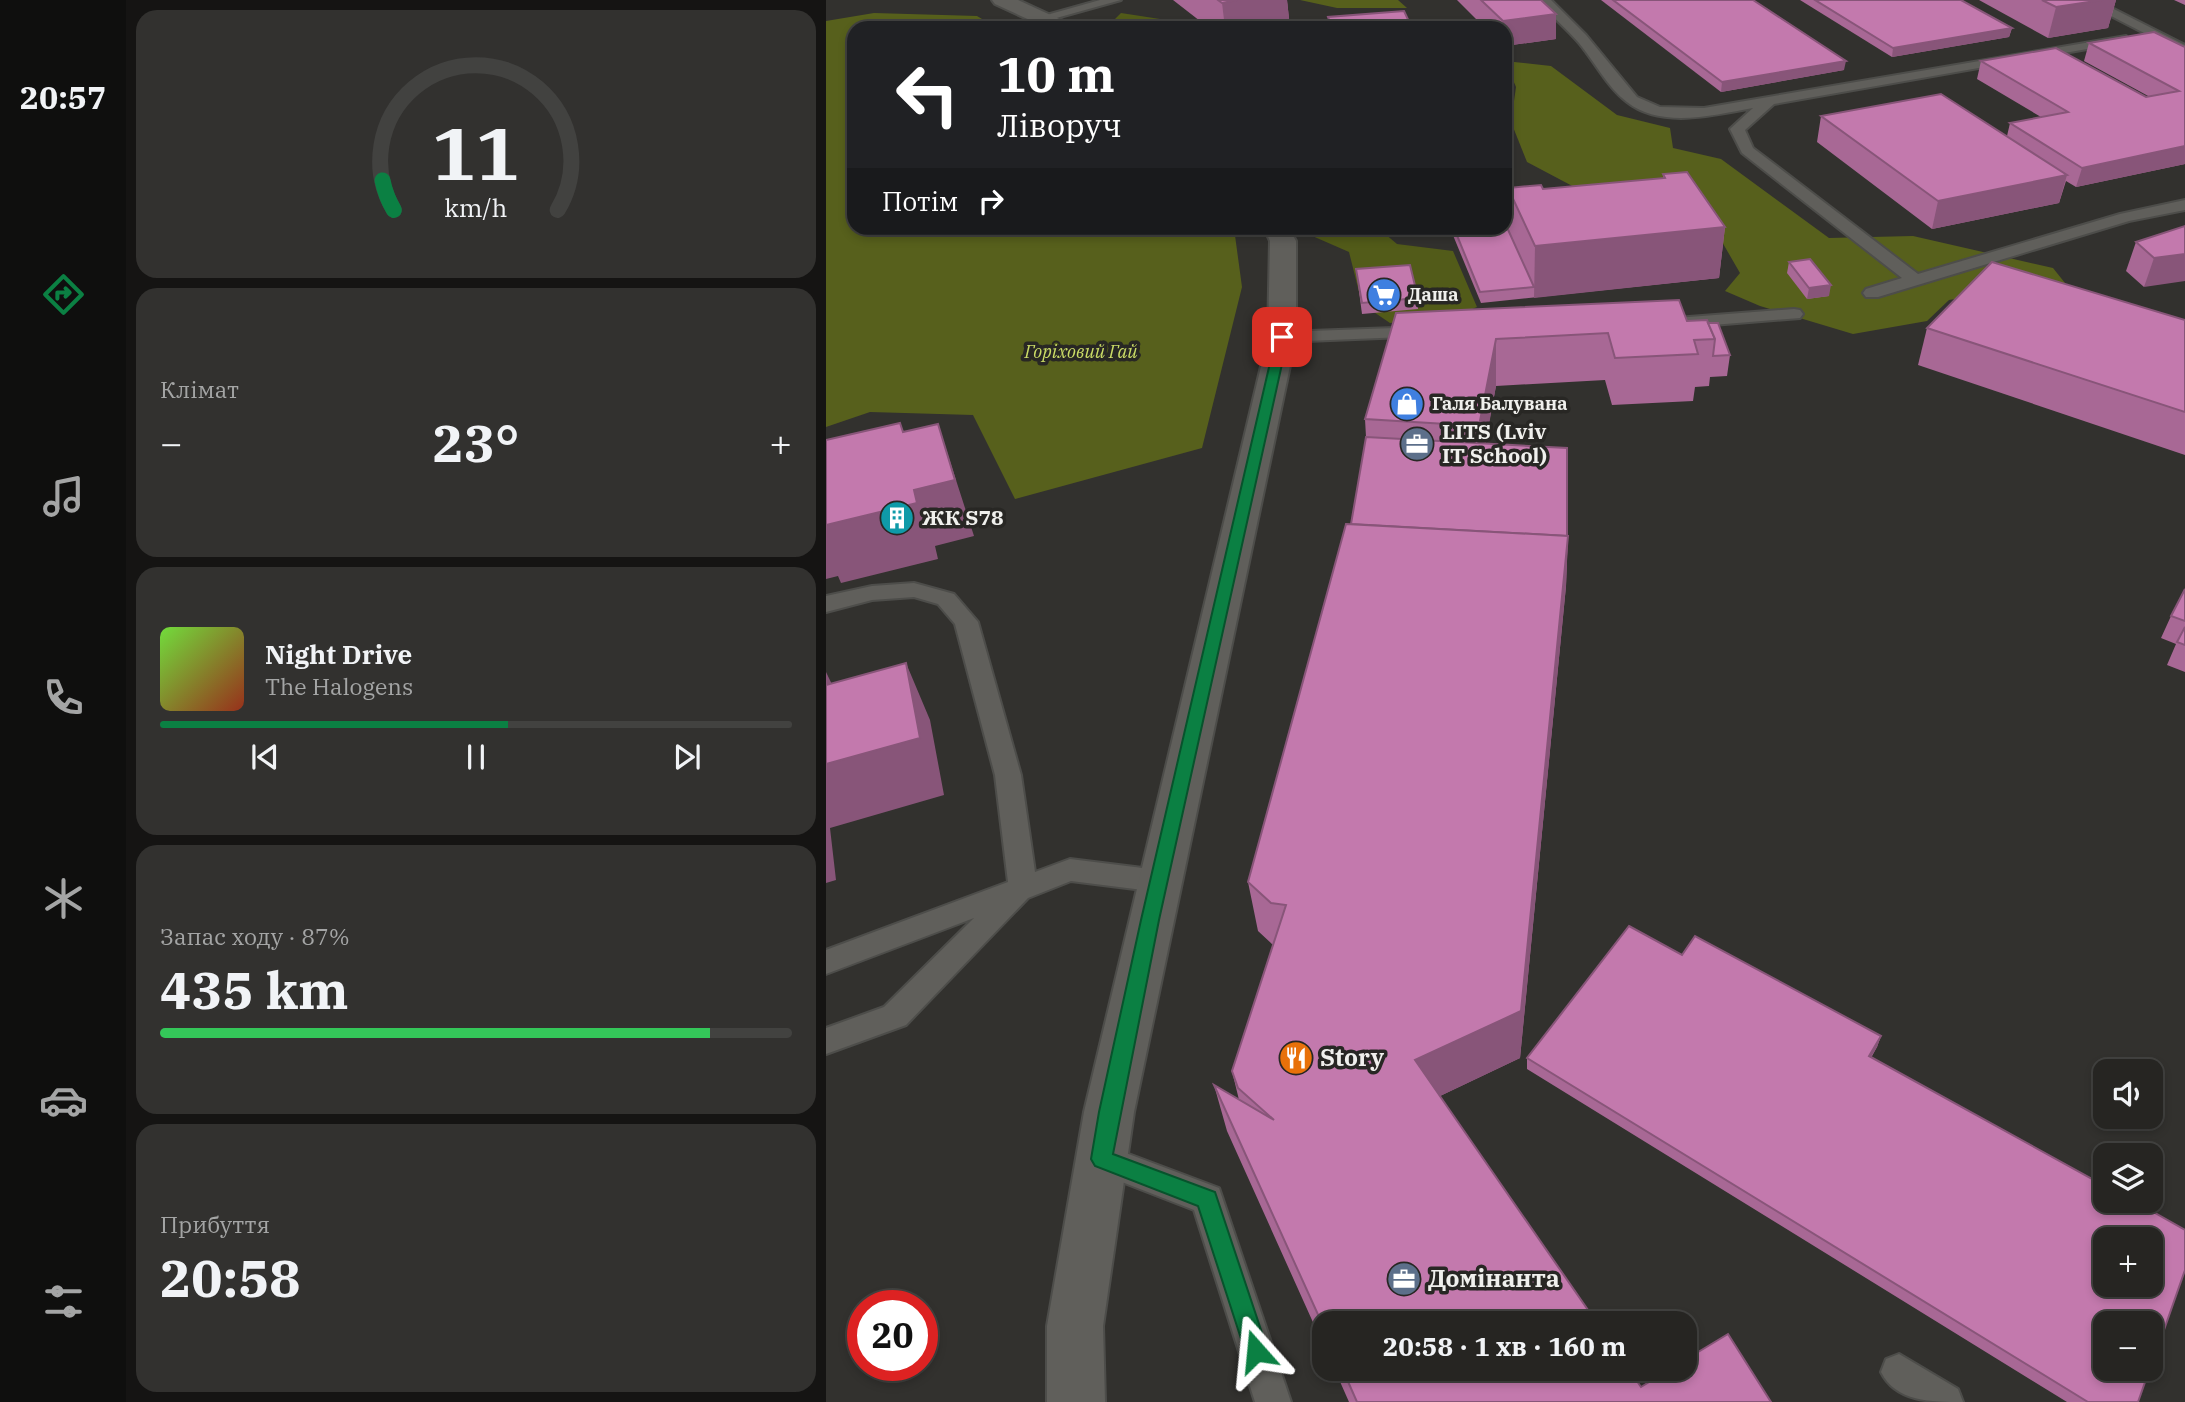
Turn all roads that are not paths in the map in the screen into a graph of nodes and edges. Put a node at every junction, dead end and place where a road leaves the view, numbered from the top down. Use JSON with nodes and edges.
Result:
{"nodes":[{"id":1,"x":1002,"y":0,"type":"edge"},
{"id":2,"x":1115,"y":0,"type":"edge"},
{"id":3,"x":1544,"y":0,"type":"edge"},
{"id":4,"x":2086,"y":0,"type":"edge"},
{"id":5,"x":1042,"y":18,"type":"junction"},
{"id":6,"x":1048,"y":21,"type":"edge"},
{"id":7,"x":2153,"y":34,"type":"junction"},
{"id":8,"x":2185,"y":50,"type":"edge"},
{"id":9,"x":1770,"y":100,"type":"junction"},
{"id":10,"x":1562,"y":194,"type":"edge"},
{"id":11,"x":1512,"y":198,"type":"edge"},
{"id":12,"x":2185,"y":205,"type":"edge"},
{"id":13,"x":1280,"y":235,"type":"edge"},
{"id":14,"x":1914,"y":279,"type":"junction"},
{"id":15,"x":1872,"y":293,"type":"dead end"},
{"id":16,"x":1794,"y":314,"type":"dead end"},
{"id":17,"x":1660,"y":323,"type":"edge"},
{"id":18,"x":1444,"y":331,"type":"edge"},
{"id":19,"x":1282,"y":337,"type":"junction"},
{"id":20,"x":826,"y":604,"type":"edge"},
{"id":21,"x":1159,"y":881,"type":"junction"},
{"id":22,"x":1023,"y":887,"type":"junction"},
{"id":23,"x":826,"y":962,"type":"edge"},
{"id":24,"x":826,"y":1041,"type":"edge"},
{"id":25,"x":1102,"y":1159,"type":"junction"},
{"id":26,"x":1899,"y":1372,"type":"dead end"},
{"id":27,"x":1076,"y":1402,"type":"edge"},
{"id":28,"x":1273,"y":1402,"type":"edge"},
{"id":29,"x":1945,"y":1402,"type":"edge"}],
"edges":[{"from":1,"to":5,"type":"street"},
{"from":2,"to":5,"type":"lane"},
{"from":3,"to":9,"type":"lane"},
{"from":4,"to":7,"type":"lane"},
{"from":5,"to":6,"type":"street"},
{"from":7,"to":8,"type":"lane"},
{"from":7,"to":9,"type":"lane"},
{"from":9,"to":14,"type":"lane"},
{"from":10,"to":11,"type":"lane"},
{"from":12,"to":14,"type":"lane"},
{"from":13,"to":19,"type":"street"},
{"from":14,"to":15,"type":"lane"},
{"from":16,"to":17,"type":"lane"},
{"from":18,"to":19,"type":"lane"},
{"from":19,"to":21,"type":"street"},
{"from":20,"to":22,"type":"lane"},
{"from":21,"to":22,"type":"lane"},
{"from":21,"to":25,"type":"street"},
{"from":22,"to":23,"type":"lane"},
{"from":22,"to":24,"type":"lane"},
{"from":25,"to":27,"type":"street"},
{"from":25,"to":28,"type":"lane"},
{"from":26,"to":29,"type":"lane"}]}
